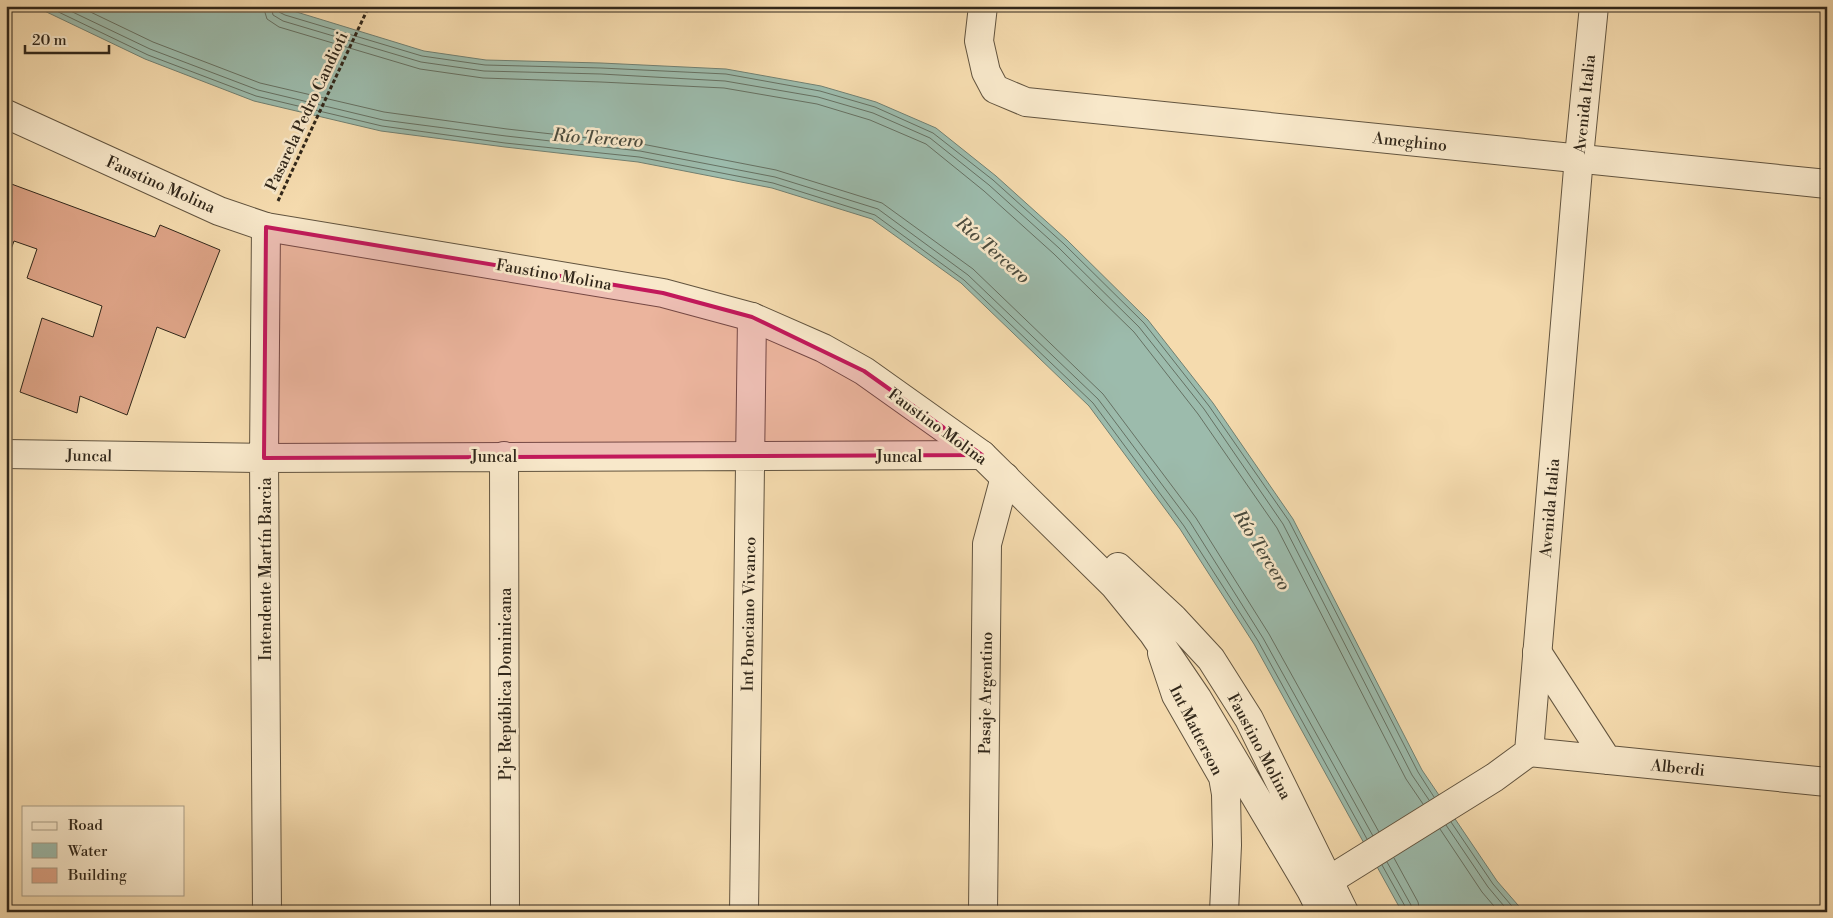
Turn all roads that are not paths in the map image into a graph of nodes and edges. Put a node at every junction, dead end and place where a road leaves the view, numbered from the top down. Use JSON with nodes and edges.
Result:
{"nodes":[{"id":1,"x":983,"y":6,"type":"edge"},
{"id":2,"x":1594,"y":6,"type":"edge"},
{"id":3,"x":6,"y":114,"type":"edge"},
{"id":4,"x":1579,"y":158,"type":"junction"},
{"id":5,"x":1827,"y":184,"type":"edge"},
{"id":6,"x":266,"y":227,"type":"junction"},
{"id":7,"x":752,"y":317,"type":"junction"},
{"id":8,"x":6,"y":454,"type":"edge"},
{"id":9,"x":982,"y":455,"type":"junction"},
{"id":10,"x":504,"y":456,"type":"junction"},
{"id":11,"x":750,"y":457,"type":"junction"},
{"id":12,"x":264,"y":458,"type":"junction"},
{"id":13,"x":1005,"y":477,"type":"junction"},
{"id":14,"x":1056,"y":526,"type":"junction"},
{"id":15,"x":1158,"y":640,"type":"junction"},
{"id":16,"x":1537,"y":652,"type":"junction"},
{"id":17,"x":1529,"y":752,"type":"junction"},
{"id":18,"x":1607,"y":760,"type":"junction"},
{"id":19,"x":1827,"y":782,"type":"edge"},
{"id":20,"x":1320,"y":894,"type":"edge"},
{"id":21,"x":267,"y":912,"type":"edge"},
{"id":22,"x":505,"y":912,"type":"edge"},
{"id":23,"x":744,"y":912,"type":"edge"},
{"id":24,"x":983,"y":912,"type":"edge"},
{"id":25,"x":1224,"y":912,"type":"edge"},
{"id":26,"x":1344,"y":912,"type":"edge"}],
"edges":[{"from":1,"to":4,"type":"street","name":"Ameghino"},
{"from":2,"to":4,"type":"street","name":"Avenida Italia"},
{"from":3,"to":6,"type":"street","name":"Faustino Molina"},
{"from":4,"to":5,"type":"street","name":"Ameghino"},
{"from":4,"to":16,"type":"street","name":"Avenida Italia"},
{"from":6,"to":7,"type":"street","name":"Faustino Molina"},
{"from":6,"to":12,"type":"street","name":"Intendente Martín Barcia"},
{"from":7,"to":9,"type":"street","name":"Faustino Molina"},
{"from":7,"to":11,"type":"street","name":"Int Ponciano Vivanco"},
{"from":8,"to":12,"type":"street","name":"Juncal"},
{"from":9,"to":11,"type":"street","name":"Juncal"},
{"from":9,"to":13,"type":"street","name":"Faustino Molina"},
{"from":10,"to":11,"type":"street","name":"Juncal"},
{"from":10,"to":12,"type":"street","name":"Juncal"},
{"from":10,"to":22,"type":"street","name":"Pje República Dominicana"},
{"from":11,"to":23,"type":"street","name":"Int Ponciano Vivanco"},
{"from":12,"to":21,"type":"street","name":"Intendente Martín Barcia"},
{"from":13,"to":14,"type":"street","name":"Faustino Molina"},
{"from":13,"to":24,"type":"street","name":"Pasaje Argentino"},
{"from":14,"to":15,"type":"street","name":"Faustino Molina"},
{"from":14,"to":20,"type":"street","name":"Faustino Molina"},
{"from":15,"to":20,"type":"street","name":"Faustino Molina"},
{"from":15,"to":25,"type":"street","name":"Int Matterson"},
{"from":16,"to":17,"type":"street","name":"Avenida Italia"},
{"from":16,"to":18,"type":"street"},
{"from":17,"to":18,"type":"street","name":"Alberdi"},
{"from":17,"to":20,"type":"street"},
{"from":18,"to":19,"type":"street","name":"Alberdi"},
{"from":20,"to":26,"type":"street","name":"Faustino Molina"}]}
